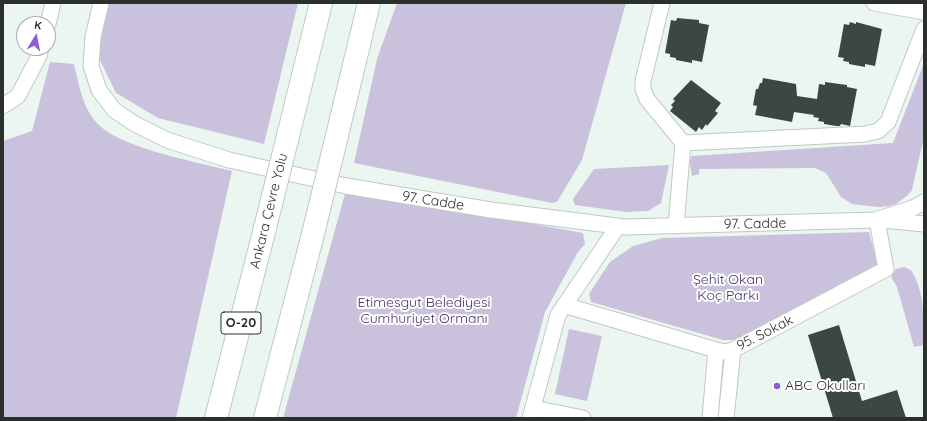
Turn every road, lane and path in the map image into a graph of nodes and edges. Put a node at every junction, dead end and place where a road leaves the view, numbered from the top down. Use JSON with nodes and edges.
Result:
{"nodes":[{"id":1,"x":54,"y":3,"type":"edge"},
{"id":2,"x":101,"y":3,"type":"edge"},
{"id":3,"x":322,"y":3,"type":"edge"},
{"id":4,"x":370,"y":3,"type":"edge"},
{"id":5,"x":380,"y":3,"type":"edge"},
{"id":6,"x":662,"y":3,"type":"edge"},
{"id":7,"x":874,"y":3,"type":"edge"},
{"id":8,"x":924,"y":12,"type":"edge"},
{"id":9,"x":50,"y":16,"type":"edge"},
{"id":10,"x":924,"y":29,"type":"edge"},
{"id":11,"x":359,"y":44,"type":"junction"},
{"id":12,"x":39,"y":56,"type":"edge"},
{"id":13,"x":3,"y":106,"type":"edge"},
{"id":14,"x":683,"y":143,"type":"junction"},
{"id":15,"x":924,"y":202,"type":"edge"},
{"id":16,"x":878,"y":220,"type":"junction"},
{"id":17,"x":924,"y":224,"type":"edge"},
{"id":18,"x":618,"y":226,"type":"junction"},
{"id":19,"x":676,"y":226,"type":"junction"},
{"id":20,"x":564,"y":305,"type":"junction"},
{"id":21,"x":716,"y":350,"type":"junction"},
{"id":22,"x":733,"y":350,"type":"junction"},
{"id":23,"x":532,"y":413,"type":"edge"},
{"id":24,"x":216,"y":418,"type":"edge"},
{"id":25,"x":265,"y":418,"type":"edge"},
{"id":26,"x":582,"y":418,"type":"edge"},
{"id":27,"x":710,"y":418,"type":"edge"},
{"id":28,"x":726,"y":418,"type":"edge"}],
"edges":[{"from":1,"to":9,"type":"street"},
{"from":2,"to":18,"type":"street","name":"97. Cadde"},
{"from":3,"to":24,"type":"highway","name":"Ankara Çevre Yolu","number":"O-20","bridge":true},
{"from":4,"to":11,"type":"highway"},
{"from":5,"to":11,"type":"highway"},
{"from":6,"to":14,"type":"street"},
{"from":7,"to":8,"type":"street"},
{"from":10,"to":14,"type":"street"},
{"from":11,"to":25,"type":"highway","bridge":true},
{"from":12,"to":13,"type":"street"},
{"from":14,"to":19,"type":"street"},
{"from":15,"to":16,"type":"street","name":"97. Cadde"},
{"from":16,"to":17,"type":"street","name":"97. Cadde"},
{"from":16,"to":19,"type":"street","name":"97. Cadde"},
{"from":16,"to":22,"type":"street","name":"95. Sokak"},
{"from":18,"to":19,"type":"street","name":"97. Cadde"},
{"from":18,"to":20,"type":"street"},
{"from":20,"to":21,"type":"street","name":"95. Sokak"},
{"from":20,"to":23,"type":"street"},
{"from":21,"to":22,"type":"street","name":"95. Sokak"},
{"from":21,"to":27,"type":"street"},
{"from":22,"to":28,"type":"street"},
{"from":23,"to":26,"type":"street"}]}
